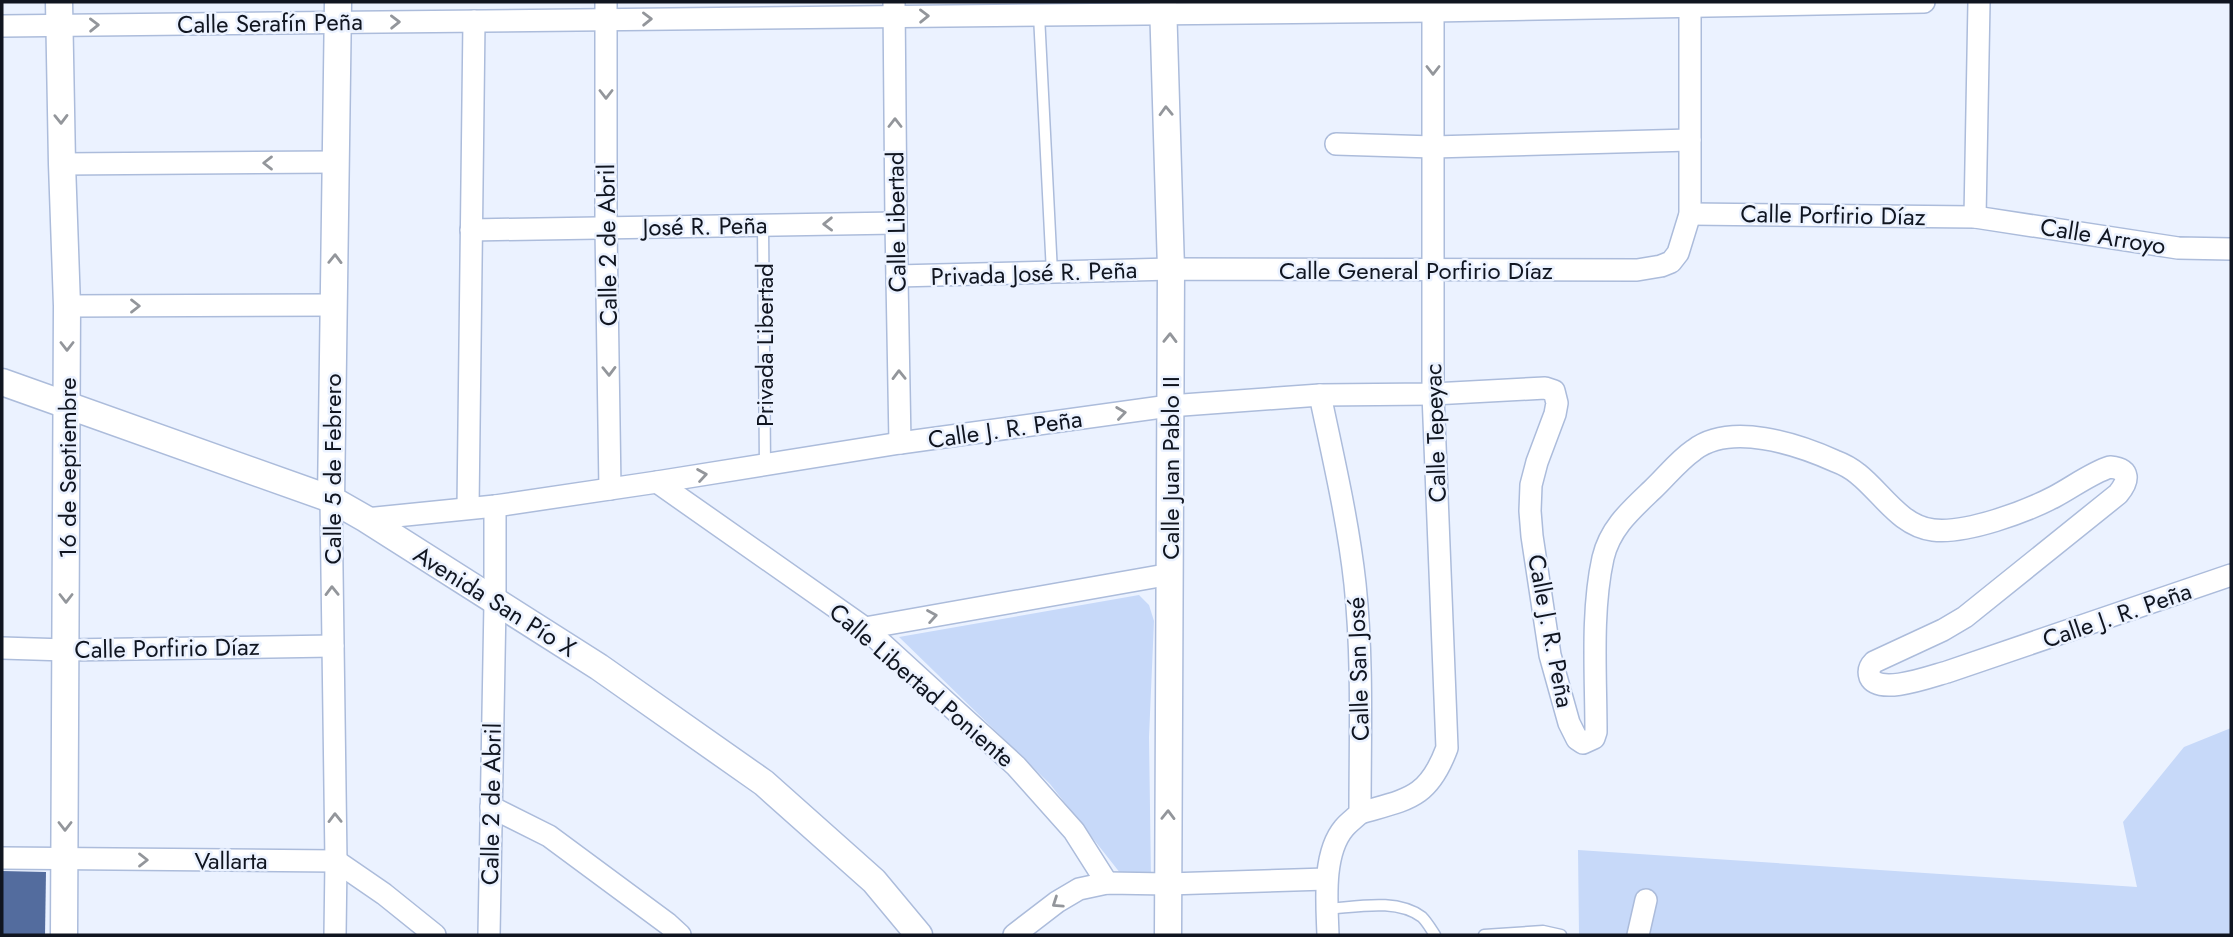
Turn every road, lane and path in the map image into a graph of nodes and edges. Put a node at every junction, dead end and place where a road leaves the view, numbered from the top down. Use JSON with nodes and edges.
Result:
{"nodes":[{"id":1,"x":1924,"y":2,"type":"edge"},
{"id":2,"x":1979,"y":2,"type":"edge"},
{"id":3,"x":1690,"y":4,"type":"edge"},
{"id":4,"x":1433,"y":6,"type":"edge"},
{"id":5,"x":1163,"y":8,"type":"edge"},
{"id":6,"x":894,"y":9,"type":"edge"},
{"id":7,"x":606,"y":11,"type":"edge"},
{"id":8,"x":338,"y":12,"type":"edge"},
{"id":9,"x":59,"y":13,"type":"edge"},
{"id":10,"x":1038,"y":15,"type":"junction"},
{"id":11,"x":474,"y":21,"type":"junction"},
{"id":12,"x":2,"y":26,"type":"edge"},
{"id":13,"x":1690,"y":140,"type":"junction"},
{"id":14,"x":1336,"y":145,"type":"dead end"},
{"id":15,"x":1433,"y":147,"type":"junction"},
{"id":16,"x":336,"y":162,"type":"junction"},
{"id":17,"x":62,"y":164,"type":"junction"},
{"id":18,"x":1690,"y":214,"type":"junction"},
{"id":19,"x":1975,"y":217,"type":"junction"},
{"id":20,"x":896,"y":223,"type":"junction"},
{"id":21,"x":763,"y":225,"type":"junction"},
{"id":22,"x":606,"y":228,"type":"junction"},
{"id":23,"x":471,"y":230,"type":"junction"},
{"id":24,"x":2231,"y":249,"type":"edge"},
{"id":25,"x":1171,"y":269,"type":"junction"},
{"id":26,"x":1433,"y":270,"type":"junction"},
{"id":27,"x":1052,"y":273,"type":"junction"},
{"id":28,"x":897,"y":276,"type":"junction"},
{"id":29,"x":334,"y":305,"type":"junction"},
{"id":30,"x":67,"y":306,"type":"junction"},
{"id":31,"x":2,"y":382,"type":"edge"},
{"id":32,"x":1433,"y":394,"type":"junction"},
{"id":33,"x":1320,"y":395,"type":"junction"},
{"id":34,"x":66,"y":404,"type":"junction"},
{"id":35,"x":1169,"y":406,"type":"junction"},
{"id":36,"x":901,"y":443,"type":"junction"},
{"id":37,"x":765,"y":465,"type":"junction"},
{"id":38,"x":657,"y":482,"type":"junction"},
{"id":39,"x":610,"y":489,"type":"junction"},
{"id":40,"x":331,"y":499,"type":"junction"},
{"id":41,"x":495,"y":506,"type":"junction"},
{"id":42,"x":468,"y":508,"type":"junction"},
{"id":43,"x":366,"y":519,"type":"junction"},
{"id":44,"x":1171,"y":573,"type":"junction"},
{"id":45,"x":2231,"y":575,"type":"edge"},
{"id":46,"x":495,"y":603,"type":"junction"},
{"id":47,"x":865,"y":628,"type":"junction"},
{"id":48,"x":332,"y":646,"type":"junction"},
{"id":49,"x":2,"y":648,"type":"edge"},
{"id":50,"x":66,"y":650,"type":"junction"},
{"id":51,"x":491,"y":807,"type":"junction"},
{"id":52,"x":1360,"y":813,"type":"junction"},
{"id":53,"x":2,"y":858,"type":"edge"},
{"id":54,"x":65,"y":859,"type":"junction"},
{"id":55,"x":336,"y":860,"type":"junction"},
{"id":56,"x":1326,"y":879,"type":"junction"},
{"id":57,"x":1108,"y":883,"type":"junction"},
{"id":58,"x":1168,"y":884,"type":"junction"},
{"id":59,"x":1646,"y":900,"type":"dead end"},
{"id":60,"x":1327,"y":909,"type":"junction"},
{"id":61,"x":64,"y":935,"type":"edge"},
{"id":62,"x":335,"y":935,"type":"edge"},
{"id":63,"x":435,"y":935,"type":"edge"},
{"id":64,"x":489,"y":935,"type":"edge"},
{"id":65,"x":680,"y":935,"type":"edge"},
{"id":66,"x":919,"y":935,"type":"edge"},
{"id":67,"x":1014,"y":935,"type":"edge"},
{"id":68,"x":1168,"y":935,"type":"edge"},
{"id":69,"x":1328,"y":935,"type":"edge"},
{"id":70,"x":1436,"y":935,"type":"edge"},
{"id":71,"x":1484,"y":935,"type":"edge"},
{"id":72,"x":1561,"y":935,"type":"edge"},
{"id":73,"x":1638,"y":935,"type":"edge"}],
"edges":[{"from":1,"to":3,"type":"street","name":"Calle Serafín Peña"},
{"from":2,"to":19,"type":"street"},
{"from":3,"to":4,"type":"street","name":"Calle Serafín Peña"},
{"from":3,"to":13,"type":"street"},
{"from":4,"to":5,"type":"street","name":"Calle Serafín Peña"},
{"from":4,"to":15,"type":"street","name":"Calle Tepeyac","one_way":true},
{"from":5,"to":10,"type":"street","name":"Calle Serafín Peña"},
{"from":25,"to":5,"type":"street","name":"Calle Juan Pablo II","one_way":true},
{"from":7,"to":6,"type":"street","name":"Calle Serafín Peña","one_way":true},
{"from":6,"to":10,"type":"street","name":"Calle Serafín Peña","one_way":true},
{"from":20,"to":6,"type":"street","name":"Calle Libertad","one_way":true},
{"from":7,"to":11,"type":"street","name":"Calle Serafín Peña"},
{"from":7,"to":22,"type":"street","name":"Calle 2 de Abril","one_way":true},
{"from":9,"to":8,"type":"street","name":"Calle Serafín Peña","one_way":true},
{"from":8,"to":11,"type":"street","name":"Calle Serafín Peña","one_way":true},
{"from":8,"to":16,"type":"street","name":"Calle 5 de Febrero"},
{"from":9,"to":12,"type":"street","name":"Calle Serafín Peña"},
{"from":9,"to":17,"type":"street","name":"16 de Septiembre","one_way":true},
{"from":10,"to":27,"type":"lane"},
{"from":11,"to":23,"type":"street"},
{"from":13,"to":15,"type":"street"},
{"from":13,"to":18,"type":"street"},
{"from":14,"to":15,"type":"street"},
{"from":15,"to":26,"type":"street","name":"Calle Tepeyac"},
{"from":16,"to":17,"type":"street","one_way":true},
{"from":29,"to":16,"type":"street","name":"Calle 5 de Febrero","one_way":true},
{"from":17,"to":30,"type":"street","name":"16 de Septiembre"},
{"from":18,"to":19,"type":"street","name":"Calle Porfirio Díaz"},
{"from":18,"to":26,"type":"street","name":"Calle General Porfirio Díaz"},
{"from":19,"to":24,"type":"street","name":"Calle Arroyo"},
{"from":20,"to":21,"type":"street","name":"José R. Peña","one_way":true},
{"from":20,"to":28,"type":"street","name":"Calle Libertad"},
{"from":21,"to":22,"type":"street","name":"José R. Peña"},
{"from":21,"to":37,"type":"lane","name":"Privada Libertad"},
{"from":22,"to":23,"type":"street","name":"José R. Peña"},
{"from":22,"to":39,"type":"street","name":"Calle 2 de Abril","one_way":true},
{"from":23,"to":42,"type":"street"},
{"from":25,"to":26,"type":"street","name":"Calle General Porfirio Díaz"},
{"from":25,"to":27,"type":"street","name":"Privada José R. Peña"},
{"from":35,"to":25,"type":"street","name":"Calle Juan Pablo II","one_way":true},
{"from":26,"to":32,"type":"street","name":"Calle Tepeyac"},
{"from":27,"to":28,"type":"street","name":"Privada José R. Peña"},
{"from":36,"to":28,"type":"street","name":"Calle Libertad","one_way":true},
{"from":30,"to":29,"type":"street","one_way":true},
{"from":29,"to":40,"type":"street","name":"Calle 5 de Febrero"},
{"from":30,"to":34,"type":"street","name":"16 de Septiembre","one_way":true},
{"from":31,"to":34,"type":"street","name":"Avenida San Pío X"},
{"from":32,"to":33,"type":"street","name":"Calle J. R. Peña"},
{"from":32,"to":45,"type":"street","name":"Calle J. R. Peña"},
{"from":32,"to":52,"type":"street","name":"Calle Tepeyac"},
{"from":33,"to":35,"type":"street","name":"Calle J. R. Peña"},
{"from":33,"to":52,"type":"street","name":"Calle San José"},
{"from":34,"to":40,"type":"street","name":"Avenida San Pío X"},
{"from":34,"to":50,"type":"street","name":"16 de Septiembre","one_way":true},
{"from":36,"to":35,"type":"street","name":"Calle J. R. Peña","one_way":true},
{"from":35,"to":44,"type":"street","name":"Calle Juan Pablo II"},
{"from":36,"to":37,"type":"street","name":"Calle J. R. Peña"},
{"from":38,"to":37,"type":"street","name":"Calle J. R. Peña","one_way":true},
{"from":38,"to":39,"type":"street","name":"Calle J. R. Peña"},
{"from":38,"to":47,"type":"street","name":"Calle Libertad Poniente"},
{"from":39,"to":41,"type":"street","name":"Calle J. R. Peña"},
{"from":40,"to":43,"type":"street","name":"Avenida San Pío X"},
{"from":48,"to":40,"type":"street","name":"Calle 5 de Febrero","one_way":true},
{"from":41,"to":42,"type":"street","name":"Calle J. R. Peña"},
{"from":41,"to":46,"type":"street","name":"Calle 2 de Abril"},
{"from":42,"to":43,"type":"street","name":"Calle J. R. Peña"},
{"from":43,"to":46,"type":"street","name":"Avenida San Pío X"},
{"from":47,"to":44,"type":"street","one_way":true},
{"from":58,"to":44,"type":"street","name":"Calle Juan Pablo II","one_way":true},
{"from":46,"to":51,"type":"street","name":"Calle 2 de Abril"},
{"from":46,"to":66,"type":"street","name":"Avenida San Pío X"},
{"from":47,"to":57,"type":"street","name":"Calle Libertad Poniente"},
{"from":48,"to":50,"type":"street","name":"Calle Porfirio Díaz"},
{"from":55,"to":48,"type":"street","name":"Calle 5 de Febrero","one_way":true},
{"from":49,"to":50,"type":"street","name":"Calle Porfirio Díaz"},
{"from":50,"to":54,"type":"street","name":"16 de Septiembre","one_way":true},
{"from":51,"to":64,"type":"street","name":"Calle 2 de Abril"},
{"from":51,"to":65,"type":"street"},
{"from":52,"to":56,"type":"street"},
{"from":53,"to":54,"type":"street","name":"Vallarta"},
{"from":54,"to":55,"type":"street","name":"Vallarta","one_way":true},
{"from":54,"to":61,"type":"street","name":"16 de Septiembre"},
{"from":55,"to":62,"type":"street","name":"Calle 5 de Febrero"},
{"from":55,"to":63,"type":"street"},
{"from":56,"to":58,"type":"street"},
{"from":56,"to":60,"type":"street"},
{"from":57,"to":58,"type":"street"},
{"from":57,"to":67,"type":"street","one_way":true},
{"from":58,"to":68,"type":"street","name":"Calle Juan Pablo II"},
{"from":59,"to":73,"type":"street"},
{"from":60,"to":69,"type":"street"},
{"from":60,"to":70,"type":"lane"},
{"from":71,"to":72,"type":"lane"}]}
